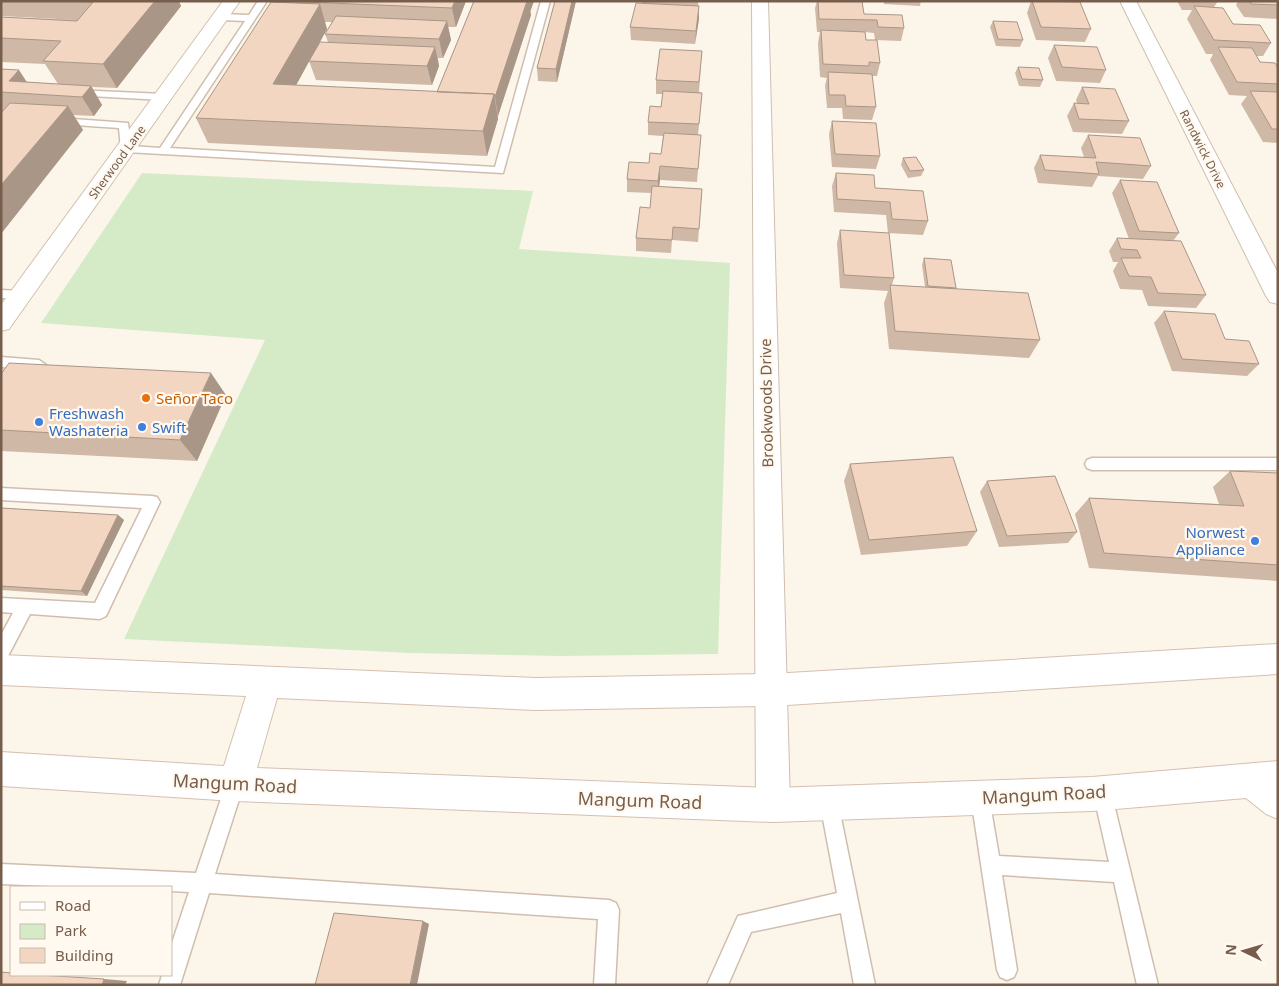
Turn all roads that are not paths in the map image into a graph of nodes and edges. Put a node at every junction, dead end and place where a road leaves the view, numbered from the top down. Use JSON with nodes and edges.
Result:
{"nodes":[{"id":1,"x":263,"y":1,"type":"edge"},
{"id":2,"x":546,"y":1,"type":"edge"},
{"id":3,"x":760,"y":1,"type":"edge"},
{"id":4,"x":1128,"y":1,"type":"edge"},
{"id":5,"x":227,"y":9,"type":"edge"},
{"id":6,"x":252,"y":18,"type":"junction"},
{"id":7,"x":67,"y":92,"type":"edge"},
{"id":8,"x":163,"y":96,"type":"junction"},
{"id":9,"x":48,"y":121,"type":"edge"},
{"id":10,"x":126,"y":149,"type":"junction"},
{"id":11,"x":163,"y":151,"type":"junction"},
{"id":12,"x":11,"y":295,"type":"edge"},
{"id":13,"x":1278,"y":296,"type":"edge"},
{"id":14,"x":1,"y":323,"type":"edge"},
{"id":15,"x":1,"y":362,"type":"edge"},
{"id":16,"x":26,"y":364,"type":"junction"},
{"id":17,"x":54,"y":366,"type":"edge"},
{"id":18,"x":16,"y":379,"type":"edge"},
{"id":19,"x":1092,"y":464,"type":"dead end"},
{"id":20,"x":1278,"y":464,"type":"edge"},
{"id":21,"x":1,"y":494,"type":"edge"},
{"id":22,"x":1,"y":605,"type":"edge"},
{"id":23,"x":25,"y":607,"type":"junction"},
{"id":24,"x":1,"y":652,"type":"edge"},
{"id":25,"x":1278,"y":659,"type":"edge"},
{"id":26,"x":1,"y":670,"type":"edge"},
{"id":27,"x":266,"y":682,"type":"junction"},
{"id":28,"x":771,"y":690,"type":"junction"},
{"id":29,"x":1,"y":769,"type":"edge"},
{"id":30,"x":1265,"y":779,"type":"edge"},
{"id":31,"x":235,"y":784,"type":"junction"},
{"id":32,"x":1102,"y":792,"type":"junction"},
{"id":33,"x":980,"y":798,"type":"junction"},
{"id":34,"x":1278,"y":802,"type":"edge"},
{"id":35,"x":829,"y":803,"type":"junction"},
{"id":36,"x":773,"y":805,"type":"junction"},
{"id":37,"x":991,"y":865,"type":"junction"},
{"id":38,"x":1121,"y":873,"type":"junction"},
{"id":39,"x":1,"y":874,"type":"edge"},
{"id":40,"x":202,"y":883,"type":"junction"},
{"id":41,"x":848,"y":901,"type":"junction"},
{"id":42,"x":1007,"y":970,"type":"dead end"},
{"id":43,"x":172,"y":976,"type":"edge"},
{"id":44,"x":604,"y":985,"type":"edge"},
{"id":45,"x":717,"y":985,"type":"edge"},
{"id":46,"x":865,"y":985,"type":"edge"},
{"id":47,"x":1148,"y":985,"type":"edge"}],
"edges":[{"from":1,"to":6,"type":"lane"},
{"from":2,"to":11,"type":"lane"},
{"from":3,"to":28,"type":"street","name":"Brookwoods Drive"},
{"from":4,"to":13,"type":"street","name":"Randwick Drive"},
{"from":5,"to":6,"type":"lane"},
{"from":5,"to":8,"type":"street","name":"Sherwood Lane"},
{"from":6,"to":11,"type":"lane"},
{"from":7,"to":8,"type":"lane"},
{"from":8,"to":10,"type":"street","name":"Sherwood Lane"},
{"from":9,"to":10,"type":"lane"},
{"from":10,"to":11,"type":"lane"},
{"from":10,"to":12,"type":"street","name":"Sherwood Lane"},
{"from":12,"to":14,"type":"street","name":"Sherwood Lane"},
{"from":15,"to":16,"type":"lane"},
{"from":16,"to":17,"type":"lane"},
{"from":16,"to":18,"type":"lane"},
{"from":19,"to":20,"type":"lane"},
{"from":21,"to":23,"type":"lane"},
{"from":22,"to":23,"type":"lane"},
{"from":23,"to":24,"type":"lane"},
{"from":25,"to":28,"type":"street"},
{"from":26,"to":27,"type":"street"},
{"from":27,"to":28,"type":"street"},
{"from":27,"to":31,"type":"street"},
{"from":28,"to":36,"type":"street","name":"Brookwoods Drive"},
{"from":29,"to":31,"type":"street","name":"Mangum Road"},
{"from":30,"to":32,"type":"street","name":"Mangum Road"},
{"from":30,"to":34,"type":"street"},
{"from":31,"to":36,"type":"street","name":"Mangum Road"},
{"from":31,"to":40,"type":"lane"},
{"from":32,"to":33,"type":"street","name":"Mangum Road"},
{"from":32,"to":38,"type":"lane"},
{"from":33,"to":35,"type":"street","name":"Mangum Road"},
{"from":33,"to":37,"type":"lane"},
{"from":35,"to":36,"type":"street","name":"Mangum Road"},
{"from":35,"to":41,"type":"lane"},
{"from":37,"to":38,"type":"lane"},
{"from":37,"to":42,"type":"lane"},
{"from":38,"to":47,"type":"lane"},
{"from":39,"to":40,"type":"lane"},
{"from":40,"to":43,"type":"lane"},
{"from":40,"to":44,"type":"lane"},
{"from":41,"to":45,"type":"lane"},
{"from":41,"to":46,"type":"lane"}]}
